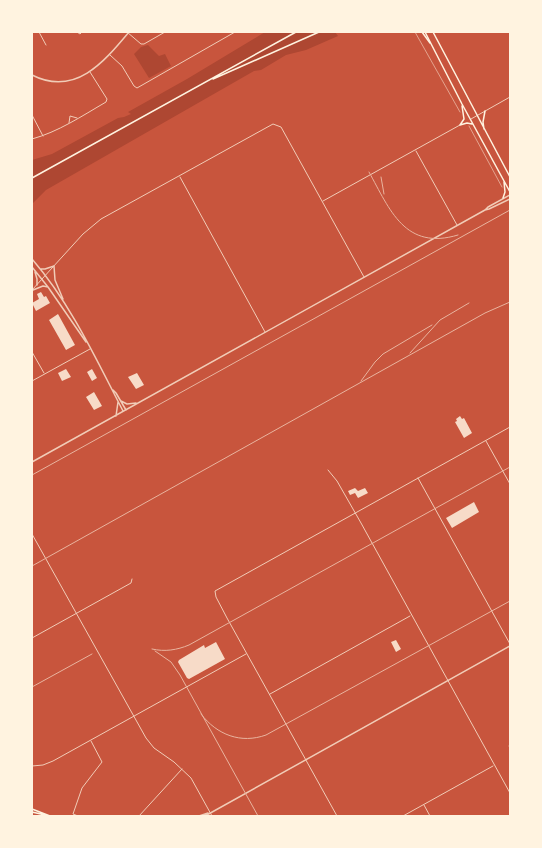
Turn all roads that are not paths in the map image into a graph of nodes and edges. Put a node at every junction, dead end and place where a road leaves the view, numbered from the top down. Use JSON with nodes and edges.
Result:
{"nodes":[{"id":1,"x":39,"y":32,"type":"edge"},
{"id":2,"x":77,"y":32,"type":"edge"},
{"id":3,"x":82,"y":32,"type":"edge"},
{"id":4,"x":128,"y":32,"type":"edge"},
{"id":5,"x":165,"y":32,"type":"edge"},
{"id":6,"x":235,"y":32,"type":"edge"},
{"id":7,"x":296,"y":32,"type":"edge"},
{"id":8,"x":318,"y":32,"type":"edge"},
{"id":9,"x":423,"y":32,"type":"edge"},
{"id":10,"x":433,"y":32,"type":"edge"},
{"id":11,"x":46,"y":45,"type":"dead end"},
{"id":12,"x":109,"y":54,"type":"junction"},
{"id":13,"x":90,"y":72,"type":"junction"},
{"id":14,"x":32,"y":75,"type":"edge"},
{"id":15,"x":209,"y":81,"type":"junction"},
{"id":16,"x":510,"y":97,"type":"edge"},
{"id":17,"x":462,"y":104,"type":"junction"},
{"id":18,"x":485,"y":111,"type":"junction"},
{"id":19,"x":32,"y":115,"type":"edge"},
{"id":20,"x":477,"y":116,"type":"junction"},
{"id":21,"x":78,"y":118,"type":"junction"},
{"id":22,"x":470,"y":120,"type":"junction"},
{"id":23,"x":69,"y":123,"type":"junction"},
{"id":24,"x":473,"y":124,"type":"junction"},
{"id":25,"x":460,"y":125,"type":"junction"},
{"id":26,"x":485,"y":131,"type":"junction"},
{"id":27,"x":44,"y":136,"type":"junction"},
{"id":28,"x":32,"y":139,"type":"edge"},
{"id":29,"x":416,"y":150,"type":"junction"},
{"id":30,"x":180,"y":176,"type":"junction"},
{"id":31,"x":510,"y":177,"type":"edge"},
{"id":32,"x":32,"y":178,"type":"edge"},
{"id":33,"x":504,"y":180,"type":"junction"},
{"id":34,"x":510,"y":193,"type":"edge"},
{"id":35,"x":503,"y":198,"type":"junction"},
{"id":36,"x":510,"y":198,"type":"edge"},
{"id":37,"x":322,"y":201,"type":"junction"},
{"id":38,"x":485,"y":210,"type":"junction"},
{"id":39,"x":458,"y":226,"type":"junction"},
{"id":40,"x":32,"y":259,"type":"edge"},
{"id":41,"x":32,"y":266,"type":"edge"},
{"id":42,"x":54,"y":266,"type":"junction"},
{"id":43,"x":41,"y":269,"type":"junction"},
{"id":44,"x":35,"y":270,"type":"junction"},
{"id":45,"x":46,"y":276,"type":"junction"},
{"id":46,"x":364,"y":278,"type":"junction"},
{"id":47,"x":42,"y":280,"type":"junction"},
{"id":48,"x":37,"y":285,"type":"junction"},
{"id":49,"x":48,"y":287,"type":"junction"},
{"id":50,"x":32,"y":290,"type":"edge"},
{"id":51,"x":63,"y":301,"type":"junction"},
{"id":52,"x":266,"y":332,"type":"junction"},
{"id":53,"x":90,"y":348,"type":"junction"},
{"id":54,"x":32,"y":352,"type":"edge"},
{"id":55,"x":44,"y":374,"type":"junction"},
{"id":56,"x":32,"y":381,"type":"edge"},
{"id":57,"x":113,"y":390,"type":"junction"},
{"id":58,"x":118,"y":401,"type":"junction"},
{"id":59,"x":121,"y":401,"type":"junction"},
{"id":60,"x":138,"y":403,"type":"junction"},
{"id":61,"x":126,"y":410,"type":"junction"},
{"id":62,"x":123,"y":412,"type":"junction"},
{"id":63,"x":116,"y":416,"type":"junction"},
{"id":64,"x":510,"y":427,"type":"edge"},
{"id":65,"x":485,"y":441,"type":"junction"},
{"id":66,"x":32,"y":462,"type":"edge"},
{"id":67,"x":328,"y":470,"type":"dead end"},
{"id":68,"x":418,"y":478,"type":"junction"},
{"id":69,"x":510,"y":484,"type":"edge"},
{"id":70,"x":355,"y":513,"type":"junction"},
{"id":71,"x":32,"y":534,"type":"edge"},
{"id":72,"x":132,"y":578,"type":"dead end"},
{"id":73,"x":77,"y":613,"type":"junction"},
{"id":74,"x":411,"y":615,"type":"junction"},
{"id":75,"x":32,"y":638,"type":"edge"},
{"id":76,"x":510,"y":645,"type":"edge"},
{"id":77,"x":247,"y":654,"type":"junction"},
{"id":78,"x":448,"y":681,"type":"junction"},
{"id":79,"x":269,"y":694,"type":"junction"},
{"id":80,"x":134,"y":716,"type":"junction"},
{"id":81,"x":91,"y":740,"type":"junction"},
{"id":82,"x":306,"y":760,"type":"junction"},
{"id":83,"x":494,"y":765,"type":"junction"},
{"id":84,"x":32,"y":766,"type":"edge"},
{"id":85,"x":183,"y":769,"type":"junction"},
{"id":86,"x":510,"y":793,"type":"edge"},
{"id":87,"x":424,"y":805,"type":"junction"},
{"id":88,"x":32,"y":809,"type":"edge"},
{"id":89,"x":32,"y":812,"type":"edge"},
{"id":90,"x":210,"y":812,"type":"junction"},
{"id":91,"x":49,"y":816,"type":"edge"},
{"id":92,"x":78,"y":816,"type":"edge"},
{"id":93,"x":139,"y":816,"type":"edge"},
{"id":94,"x":200,"y":816,"type":"edge"},
{"id":95,"x":205,"y":816,"type":"edge"},
{"id":96,"x":212,"y":816,"type":"edge"},
{"id":97,"x":337,"y":816,"type":"edge"},
{"id":98,"x":403,"y":816,"type":"edge"},
{"id":99,"x":430,"y":816,"type":"edge"}],
"edges":[{"from":1,"to":11,"type":"street"},
{"from":2,"to":3,"type":"street"},
{"from":4,"to":5,"type":"street"},
{"from":4,"to":12,"type":"street"},
{"from":6,"to":12,"type":"street"},
{"from":7,"to":15,"type":"main road"},
{"from":8,"to":15,"type":"main road"},
{"from":9,"to":17,"type":"main road"},
{"from":10,"to":20,"type":"main road"},
{"from":12,"to":13,"type":"street"},
{"from":13,"to":14,"type":"street"},
{"from":13,"to":21,"type":"street"},
{"from":15,"to":32,"type":"main road"},
{"from":16,"to":18,"type":"street"},
{"from":17,"to":22,"type":"main road"},
{"from":17,"to":25,"type":"main road"},
{"from":18,"to":20,"type":"street"},
{"from":18,"to":26,"type":"main road"},
{"from":19,"to":27,"type":"street"},
{"from":20,"to":22,"type":"street"},
{"from":20,"to":26,"type":"main road"},
{"from":21,"to":23,"type":"street"},
{"from":21,"to":23,"type":"street"},
{"from":22,"to":24,"type":"main road"},
{"from":23,"to":27,"type":"street"},
{"from":24,"to":25,"type":"main road"},
{"from":24,"to":33,"type":"main road"},
{"from":25,"to":29,"type":"street"},
{"from":26,"to":31,"type":"main road"},
{"from":27,"to":28,"type":"street"},
{"from":29,"to":37,"type":"street"},
{"from":29,"to":39,"type":"street"},
{"from":30,"to":37,"type":"street"},
{"from":30,"to":42,"type":"street"},
{"from":30,"to":52,"type":"street"},
{"from":33,"to":34,"type":"main road"},
{"from":33,"to":35,"type":"main road"},
{"from":34,"to":35,"type":"street"},
{"from":35,"to":38,"type":"street"},
{"from":36,"to":38,"type":"street"},
{"from":37,"to":46,"type":"street"},
{"from":38,"to":39,"type":"street"},
{"from":39,"to":46,"type":"street"},
{"from":40,"to":43,"type":"street"},
{"from":41,"to":44,"type":"street"},
{"from":42,"to":43,"type":"street"},
{"from":42,"to":45,"type":"street"},
{"from":42,"to":51,"type":"street"},
{"from":43,"to":45,"type":"street"},
{"from":44,"to":47,"type":"street"},
{"from":44,"to":48,"type":"street"},
{"from":45,"to":47,"type":"street"},
{"from":45,"to":51,"type":"street"},
{"from":46,"to":52,"type":"street"},
{"from":47,"to":48,"type":"street"},
{"from":47,"to":49,"type":"street"},
{"from":48,"to":50,"type":"street"},
{"from":49,"to":50,"type":"street"},
{"from":49,"to":53,"type":"street"},
{"from":51,"to":53,"type":"street"},
{"from":52,"to":60,"type":"street"},
{"from":53,"to":55,"type":"street"},
{"from":53,"to":57,"type":"street"},
{"from":54,"to":55,"type":"street"},
{"from":55,"to":56,"type":"street"},
{"from":57,"to":58,"type":"street"},
{"from":57,"to":59,"type":"street"},
{"from":58,"to":62,"type":"street"},
{"from":58,"to":63,"type":"street"},
{"from":59,"to":60,"type":"street"},
{"from":59,"to":61,"type":"street"},
{"from":60,"to":61,"type":"street"},
{"from":61,"to":62,"type":"street"},
{"from":62,"to":63,"type":"street"},
{"from":63,"to":66,"type":"street"},
{"from":64,"to":65,"type":"street"},
{"from":65,"to":68,"type":"street"},
{"from":65,"to":69,"type":"street"},
{"from":67,"to":70,"type":"street"},
{"from":68,"to":70,"type":"street"},
{"from":68,"to":76,"type":"street"},
{"from":70,"to":74,"type":"street"},
{"from":70,"to":77,"type":"street"},
{"from":71,"to":73,"type":"street"},
{"from":72,"to":73,"type":"street"},
{"from":73,"to":75,"type":"street"},
{"from":73,"to":80,"type":"street"},
{"from":74,"to":78,"type":"street"},
{"from":74,"to":79,"type":"street"},
{"from":76,"to":78,"type":"street"},
{"from":77,"to":79,"type":"street"},
{"from":77,"to":80,"type":"street"},
{"from":78,"to":82,"type":"street"},
{"from":78,"to":83,"type":"street"},
{"from":79,"to":82,"type":"street"},
{"from":80,"to":81,"type":"street"},
{"from":80,"to":85,"type":"street"},
{"from":81,"to":84,"type":"street"},
{"from":81,"to":92,"type":"street"},
{"from":82,"to":90,"type":"street"},
{"from":82,"to":97,"type":"street"},
{"from":83,"to":86,"type":"street"},
{"from":83,"to":87,"type":"street"},
{"from":85,"to":90,"type":"street"},
{"from":85,"to":93,"type":"street"},
{"from":87,"to":98,"type":"street"},
{"from":87,"to":99,"type":"street"},
{"from":88,"to":91,"type":"main road"},
{"from":89,"to":91,"type":"main road"},
{"from":90,"to":94,"type":"street"},
{"from":90,"to":95,"type":"street"},
{"from":90,"to":96,"type":"street"}]}
